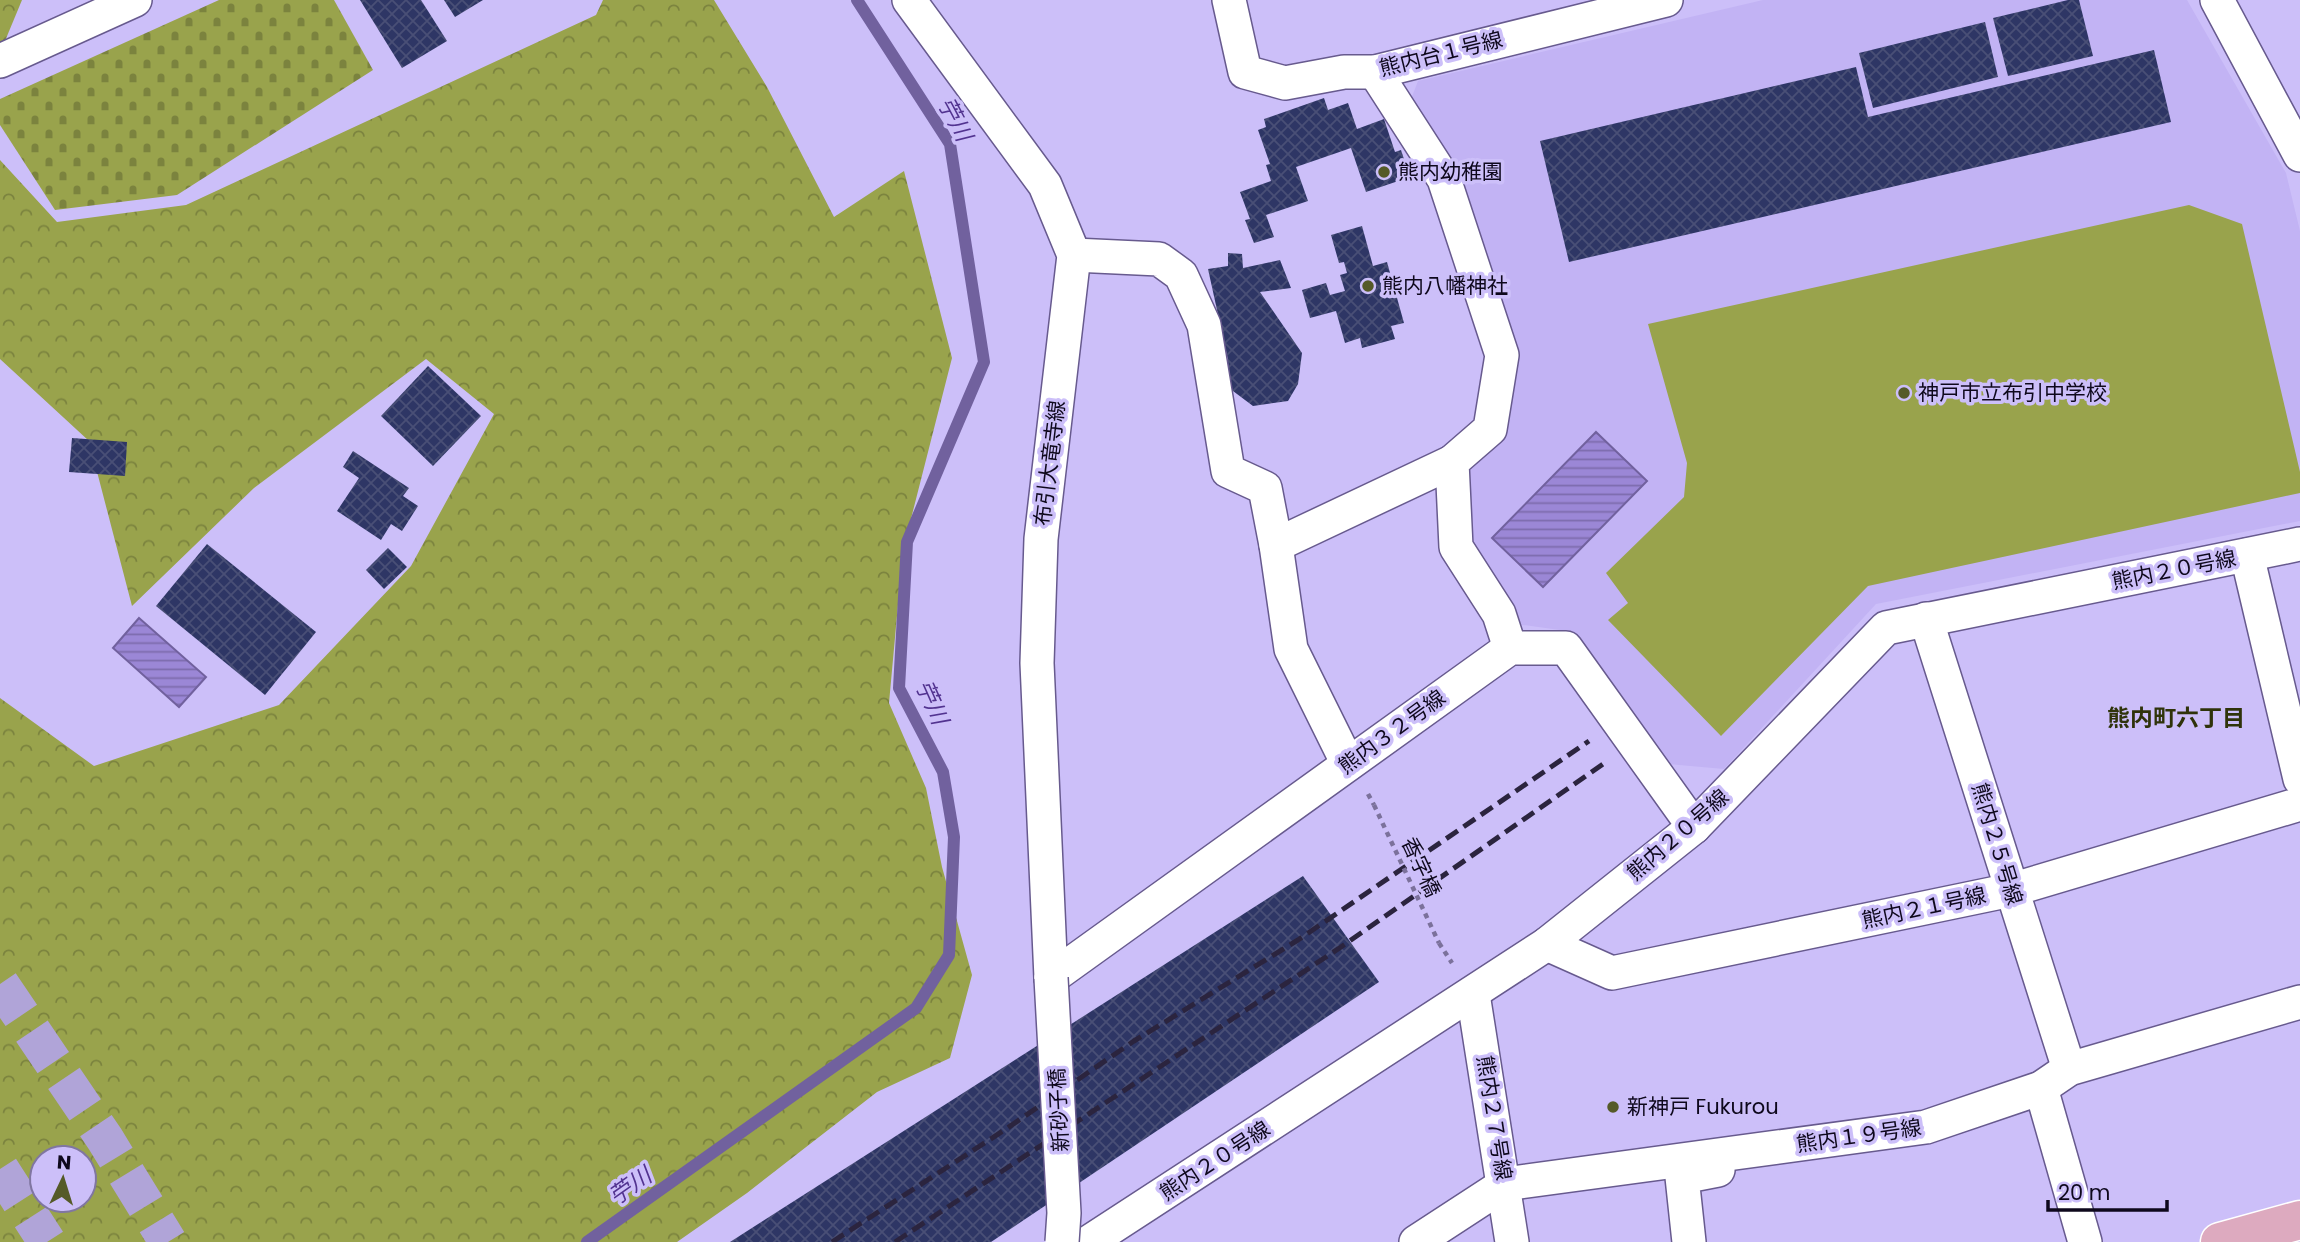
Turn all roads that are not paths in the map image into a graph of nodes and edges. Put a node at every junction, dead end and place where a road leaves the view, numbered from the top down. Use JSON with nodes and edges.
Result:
{"nodes":[{"id":1,"x":135,"y":0,"type":"edge"},
{"id":2,"x":909,"y":0,"type":"edge"},
{"id":3,"x":1229,"y":0,"type":"edge"},
{"id":4,"x":1666,"y":0,"type":"edge"},
{"id":5,"x":2217,"y":0,"type":"edge"},
{"id":6,"x":1608,"y":6,"type":"edge"},
{"id":7,"x":0,"y":61,"type":"edge"},
{"id":8,"x":1375,"y":72,"type":"junction"},
{"id":9,"x":2300,"y":152,"type":"edge"},
{"id":10,"x":1074,"y":255,"type":"junction"},
{"id":11,"x":1452,"y":462,"type":"junction"},
{"id":12,"x":2300,"y":544,"type":"edge"},
{"id":13,"x":1276,"y":545,"type":"junction"},
{"id":14,"x":2247,"y":555,"type":"junction"},
{"id":15,"x":1926,"y":619,"type":"junction"},
{"id":16,"x":1510,"y":648,"type":"junction"},
{"id":17,"x":1348,"y":764,"type":"junction"},
{"id":18,"x":2300,"y":779,"type":"edge"},
{"id":19,"x":2300,"y":804,"type":"edge"},
{"id":20,"x":1694,"y":827,"type":"junction"},
{"id":21,"x":2011,"y":890,"type":"junction"},
{"id":22,"x":1547,"y":944,"type":"junction"},
{"id":23,"x":1051,"y":978,"type":"junction"},
{"id":24,"x":1473,"y":994,"type":"junction"},
{"id":25,"x":2300,"y":1002,"type":"edge"},
{"id":26,"x":2069,"y":1069,"type":"junction"},
{"id":27,"x":2041,"y":1088,"type":"junction"},
{"id":28,"x":1718,"y":1155,"type":"junction"},
{"id":29,"x":1505,"y":1184,"type":"junction"},
{"id":30,"x":2300,"y":1220,"type":"edge"},
{"id":31,"x":1062,"y":1242,"type":"edge"},
{"id":32,"x":1088,"y":1242,"type":"edge"},
{"id":33,"x":1416,"y":1242,"type":"edge"},
{"id":34,"x":1512,"y":1242,"type":"edge"},
{"id":35,"x":1689,"y":1242,"type":"edge"},
{"id":36,"x":2085,"y":1242,"type":"edge"},
{"id":37,"x":2220,"y":1242,"type":"edge"}],
"edges":[{"from":1,"to":7,"type":"street"},
{"from":2,"to":10,"type":"street","name":"布引大竜寺線"},
{"from":3,"to":8,"type":"street","name":"熊内台１号線"},
{"from":4,"to":6,"type":"street","name":"熊内台１号線"},
{"from":5,"to":9,"type":"street"},
{"from":6,"to":8,"type":"street","name":"熊内台１号線"},
{"from":8,"to":11,"type":"street"},
{"from":10,"to":13,"type":"street"},
{"from":10,"to":23,"type":"street","name":"布引大竜寺線"},
{"from":11,"to":13,"type":"street"},
{"from":11,"to":16,"type":"street"},
{"from":12,"to":14,"type":"street","name":"熊内２０号線"},
{"from":13,"to":17,"type":"street"},
{"from":14,"to":15,"type":"street","name":"熊内２０号線"},
{"from":14,"to":18,"type":"street"},
{"from":15,"to":20,"type":"street","name":"熊内２０号線"},
{"from":15,"to":21,"type":"street","name":"熊内２５号線"},
{"from":16,"to":17,"type":"street","name":"熊内３２号線"},
{"from":16,"to":20,"type":"street"},
{"from":17,"to":23,"type":"street","name":"熊内３２号線"},
{"from":19,"to":21,"type":"street","name":"熊内２１号線"},
{"from":20,"to":22,"type":"street","name":"熊内２０号線"},
{"from":21,"to":22,"type":"street","name":"熊内２１号線"},
{"from":21,"to":26,"type":"street","name":"熊内２５号線"},
{"from":22,"to":24,"type":"street","name":"熊内２０号線"},
{"from":23,"to":31,"type":"street","name":"新砂子橋","bridge":true},
{"from":24,"to":29,"type":"street","name":"熊内２７号線"},
{"from":24,"to":32,"type":"street","name":"熊内２０号線"},
{"from":25,"to":26,"type":"street","name":"熊内１９号線"},
{"from":26,"to":27,"type":"street","name":"熊内１９号線"},
{"from":27,"to":28,"type":"street","name":"熊内１９号線"},
{"from":27,"to":36,"type":"street"},
{"from":28,"to":29,"type":"street","name":"熊内１９号線"},
{"from":28,"to":35,"type":"street"},
{"from":29,"to":33,"type":"street","name":"熊内１９号線"},
{"from":29,"to":34,"type":"street","name":"熊内２７号線"},
{"from":30,"to":37,"type":"main road"}]}
